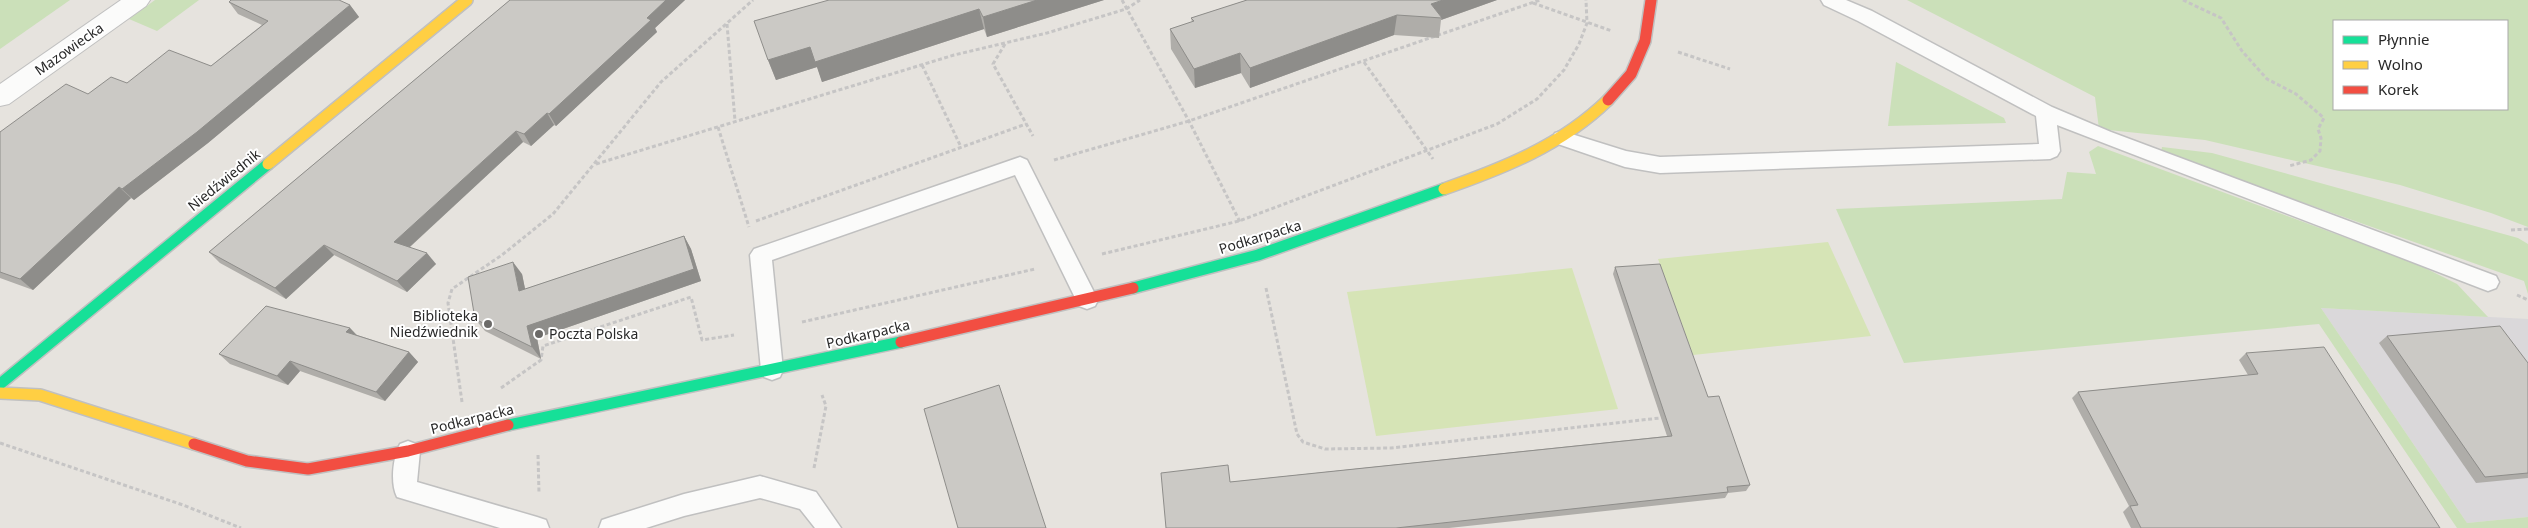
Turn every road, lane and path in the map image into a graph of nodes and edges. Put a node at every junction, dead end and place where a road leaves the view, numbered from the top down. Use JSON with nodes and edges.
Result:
{"nodes":[{"id":1,"x":138,"y":0,"type":"edge"},
{"id":2,"x":467,"y":0,"type":"edge"},
{"id":3,"x":753,"y":0,"type":"edge"},
{"id":4,"x":1122,"y":0,"type":"edge"},
{"id":5,"x":1140,"y":0,"type":"edge"},
{"id":6,"x":1540,"y":0,"type":"edge"},
{"id":7,"x":1586,"y":0,"type":"edge"},
{"id":8,"x":1651,"y":0,"type":"edge"},
{"id":9,"x":1830,"y":0,"type":"edge"},
{"id":10,"x":2183,"y":0,"type":"edge"},
{"id":11,"x":1533,"y":3,"type":"junction"},
{"id":12,"x":1127,"y":8,"type":"junction"},
{"id":13,"x":726,"y":23,"type":"junction"},
{"id":14,"x":1587,"y":23,"type":"junction"},
{"id":15,"x":1364,"y":62,"type":"junction"},
{"id":16,"x":922,"y":65,"type":"junction"},
{"id":17,"x":0,"y":97,"type":"edge"},
{"id":18,"x":2045,"y":112,"type":"junction"},
{"id":19,"x":735,"y":121,"type":"junction"},
{"id":20,"x":1189,"y":121,"type":"junction"},
{"id":21,"x":1026,"y":124,"type":"dead end"},
{"id":22,"x":718,"y":127,"type":"junction"},
{"id":23,"x":1562,"y":138,"type":"junction"},
{"id":24,"x":961,"y":147,"type":"junction"},
{"id":25,"x":1428,"y":151,"type":"junction"},
{"id":26,"x":1048,"y":162,"type":"dead end"},
{"id":27,"x":596,"y":164,"type":"junction"},
{"id":28,"x":2289,"y":166,"type":"dead end"},
{"id":29,"x":1453,"y":186,"type":"junction"},
{"id":30,"x":1239,"y":221,"type":"junction"},
{"id":31,"x":748,"y":224,"type":"junction"},
{"id":32,"x":2528,"y":229,"type":"edge"},
{"id":33,"x":2511,"y":230,"type":"dead end"},
{"id":34,"x":761,"y":255,"type":"junction"},
{"id":35,"x":1258,"y":256,"type":"junction"},
{"id":36,"x":1068,"y":261,"type":"junction"},
{"id":37,"x":2488,"y":282,"type":"dead end"},
{"id":38,"x":1087,"y":300,"type":"junction"},
{"id":39,"x":768,"y":330,"type":"junction"},
{"id":40,"x":811,"y":362,"type":"junction"},
{"id":41,"x":772,"y":370,"type":"junction"},
{"id":42,"x":0,"y":384,"type":"edge"},
{"id":43,"x":497,"y":391,"type":"dead end"},
{"id":44,"x":0,"y":393,"type":"edge"},
{"id":45,"x":462,"y":407,"type":"dead end"},
{"id":46,"x":1660,"y":418,"type":"edge"},
{"id":47,"x":0,"y":443,"type":"edge"},
{"id":48,"x":408,"y":451,"type":"junction"},
{"id":49,"x":538,"y":451,"type":"dead end"},
{"id":50,"x":539,"y":500,"type":"dead end"},
{"id":51,"x":808,"y":500,"type":"junction"},
{"id":52,"x":241,"y":528,"type":"edge"},
{"id":53,"x":537,"y":528,"type":"edge"},
{"id":54,"x":611,"y":528,"type":"edge"},
{"id":55,"x":829,"y":528,"type":"edge"}],
"edges":[{"from":1,"to":17,"type":"street","name":"Mazowiecka"},
{"from":2,"to":42,"type":"street","name":"Niedźwiednik"},
{"from":3,"to":13,"type":"path"},
{"from":4,"to":12,"type":"path"},
{"from":5,"to":12,"type":"path"},
{"from":6,"to":11,"type":"path"},
{"from":7,"to":14,"type":"path"},
{"from":8,"to":23,"type":"street","name":"Podkarpacka"},
{"from":9,"to":18,"type":"lane"},
{"from":10,"to":28,"type":"path"},
{"from":11,"to":14,"type":"path"},
{"from":11,"to":15,"type":"path"},
{"from":12,"to":16,"type":"path"},
{"from":12,"to":20,"type":"path"},
{"from":13,"to":19,"type":"path"},
{"from":13,"to":27,"type":"path"},
{"from":14,"to":25,"type":"path"},
{"from":15,"to":20,"type":"path"},
{"from":15,"to":25,"type":"path"},
{"from":16,"to":19,"type":"path"},
{"from":16,"to":24,"type":"path"},
{"from":18,"to":23,"type":"lane"},
{"from":18,"to":37,"type":"lane"},
{"from":19,"to":22,"type":"path"},
{"from":20,"to":26,"type":"path"},
{"from":20,"to":30,"type":"path"},
{"from":21,"to":24,"type":"path"},
{"from":22,"to":27,"type":"path"},
{"from":22,"to":31,"type":"path"},
{"from":23,"to":29,"type":"street","name":"Podkarpacka"},
{"from":24,"to":31,"type":"path"},
{"from":25,"to":29,"type":"path"},
{"from":25,"to":30,"type":"path"},
{"from":27,"to":45,"type":"path"},
{"from":29,"to":35,"type":"street","name":"Podkarpacka"},
{"from":30,"to":35,"type":"path"},
{"from":30,"to":36,"type":"path"},
{"from":31,"to":34,"type":"path"},
{"from":32,"to":33,"type":"path"},
{"from":34,"to":36,"type":"lane"},
{"from":34,"to":39,"type":"lane"},
{"from":35,"to":38,"type":"street","name":"Podkarpacka"},
{"from":35,"to":46,"type":"path"},
{"from":36,"to":38,"type":"lane"},
{"from":36,"to":39,"type":"path"},
{"from":38,"to":40,"type":"street","name":"Podkarpacka"},
{"from":39,"to":41,"type":"lane"},
{"from":39,"to":43,"type":"path"},
{"from":40,"to":41,"type":"street","name":"Podkarpacka"},
{"from":40,"to":51,"type":"path"},
{"from":41,"to":48,"type":"street","name":"Podkarpacka"},
{"from":44,"to":48,"type":"street","name":"Podkarpacka"},
{"from":47,"to":52,"type":"path"},
{"from":48,"to":53,"type":"lane"},
{"from":49,"to":50,"type":"path"},
{"from":51,"to":54,"type":"lane"},
{"from":51,"to":55,"type":"lane"}]}
